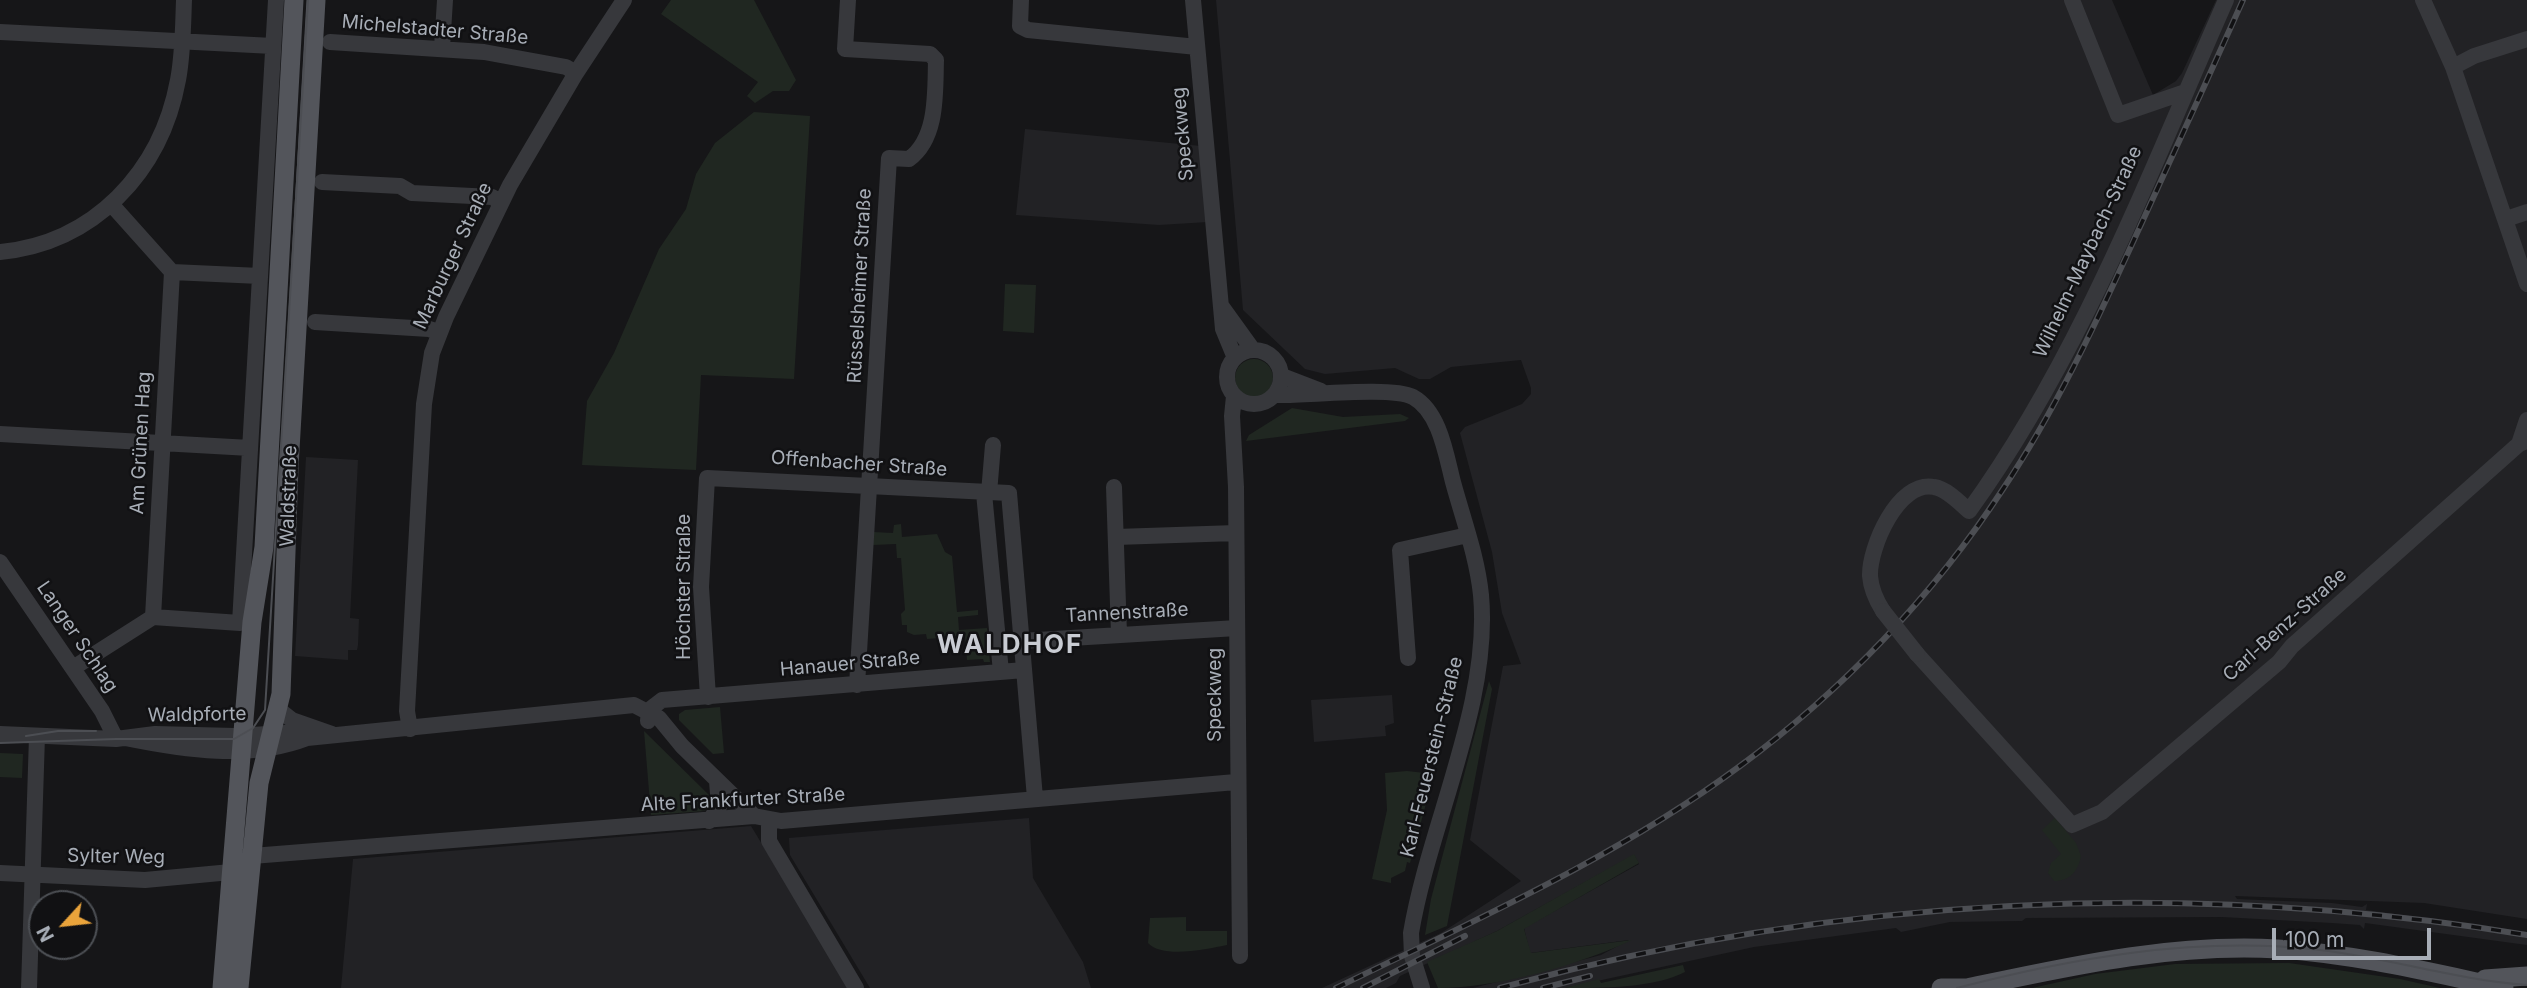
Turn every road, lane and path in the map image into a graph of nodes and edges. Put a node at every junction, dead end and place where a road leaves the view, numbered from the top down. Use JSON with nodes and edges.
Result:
{"nodes":[{"id":1,"x":184,"y":0,"type":"edge"},
{"id":2,"x":276,"y":0,"type":"edge"},
{"id":3,"x":294,"y":0,"type":"edge"},
{"id":4,"x":316,"y":0,"type":"edge"},
{"id":5,"x":445,"y":0,"type":"edge"},
{"id":6,"x":624,"y":0,"type":"edge"},
{"id":7,"x":848,"y":0,"type":"edge"},
{"id":8,"x":1021,"y":0,"type":"edge"},
{"id":9,"x":1193,"y":0,"type":"edge"},
{"id":10,"x":2072,"y":0,"type":"edge"},
{"id":11,"x":2226,"y":0,"type":"edge"},
{"id":12,"x":2423,"y":0,"type":"edge"},
{"id":13,"x":0,"y":32,"type":"edge"},
{"id":14,"x":2527,"y":39,"type":"edge"},
{"id":15,"x":182,"y":42,"type":"junction"},
{"id":16,"x":330,"y":42,"type":"dead end"},
{"id":17,"x":273,"y":46,"type":"junction"},
{"id":18,"x":1197,"y":47,"type":"junction"},
{"id":19,"x":442,"y":48,"type":"junction"},
{"id":20,"x":2453,"y":67,"type":"junction"},
{"id":21,"x":576,"y":73,"type":"junction"},
{"id":22,"x":2185,"y":92,"type":"junction"},
{"id":23,"x":322,"y":182,"type":"dead end"},
{"id":24,"x":501,"y":202,"type":"junction"},
{"id":25,"x":112,"y":205,"type":"junction"},
{"id":26,"x":2527,"y":212,"type":"edge"},
{"id":27,"x":2506,"y":219,"type":"junction"},
{"id":28,"x":0,"y":252,"type":"edge"},
{"id":29,"x":172,"y":272,"type":"junction"},
{"id":30,"x":260,"y":276,"type":"junction"},
{"id":31,"x":2527,"y":284,"type":"edge"},
{"id":32,"x":1221,"y":305,"type":"junction"},
{"id":33,"x":315,"y":322,"type":"dead end"},
{"id":34,"x":439,"y":332,"type":"junction"},
{"id":35,"x":1253,"y":350,"type":"junction"},
{"id":36,"x":1235,"y":358,"type":"junction"},
{"id":37,"x":1282,"y":376,"type":"junction"},
{"id":38,"x":1276,"y":395,"type":"junction"},
{"id":39,"x":1329,"y":395,"type":"junction"},
{"id":40,"x":1234,"y":396,"type":"junction"},
{"id":41,"x":1252,"y":405,"type":"junction"},
{"id":42,"x":2527,"y":420,"type":"edge"},
{"id":43,"x":0,"y":434,"type":"edge"},
{"id":44,"x":1235,"y":434,"type":"junction"},
{"id":45,"x":2523,"y":442,"type":"edge"},
{"id":46,"x":162,"y":444,"type":"junction"},
{"id":47,"x":993,"y":445,"type":"dead end"},
{"id":48,"x":250,"y":448,"type":"junction"},
{"id":49,"x":707,"y":478,"type":"joint"},
{"id":50,"x":868,"y":485,"type":"junction"},
{"id":51,"x":1114,"y":487,"type":"dead end"},
{"id":52,"x":987,"y":493,"type":"junction"},
{"id":53,"x":1236,"y":533,"type":"junction"},
{"id":54,"x":1468,"y":534,"type":"junction"},
{"id":55,"x":1116,"y":537,"type":"junction"},
{"id":56,"x":0,"y":562,"type":"edge"},
{"id":57,"x":153,"y":617,"type":"junction"},
{"id":58,"x":1237,"y":628,"type":"junction"},
{"id":59,"x":1119,"y":634,"type":"junction"},
{"id":60,"x":1021,"y":641,"type":"junction"},
{"id":61,"x":1408,"y":658,"type":"dead end"},
{"id":62,"x":73,"y":668,"type":"junction"},
{"id":63,"x":1024,"y":670,"type":"junction"},
{"id":64,"x":1000,"y":672,"type":"junction"},
{"id":65,"x":857,"y":685,"type":"junction"},
{"id":66,"x":708,"y":697,"type":"junction"},
{"id":67,"x":278,"y":709,"type":"junction"},
{"id":68,"x":652,"y":717,"type":"junction"},
{"id":69,"x":410,"y":729,"type":"junction"},
{"id":70,"x":0,"y":734,"type":"edge"},
{"id":71,"x":37,"y":736,"type":"junction"},
{"id":72,"x":338,"y":736,"type":"junction"},
{"id":73,"x":121,"y":738,"type":"junction"},
{"id":74,"x":267,"y":742,"type":"junction"},
{"id":75,"x":243,"y":743,"type":"junction"},
{"id":76,"x":717,"y":781,"type":"junction"},
{"id":77,"x":1236,"y":782,"type":"junction"},
{"id":78,"x":2033,"y":785,"type":"joint"},
{"id":79,"x":1035,"y":797,"type":"junction"},
{"id":80,"x":762,"y":819,"type":"junction"},
{"id":81,"x":709,"y":821,"type":"junction"},
{"id":82,"x":252,"y":856,"type":"junction"},
{"id":83,"x":231,"y":872,"type":"junction"},
{"id":84,"x":0,"y":873,"type":"edge"},
{"id":85,"x":33,"y":875,"type":"junction"},
{"id":86,"x":1240,"y":956,"type":"dead end"},
{"id":87,"x":2527,"y":976,"type":"edge"},
{"id":88,"x":2470,"y":981,"type":"junction"},
{"id":89,"x":29,"y":988,"type":"edge"},
{"id":90,"x":222,"y":988,"type":"edge"},
{"id":91,"x":239,"y":988,"type":"edge"},
{"id":92,"x":856,"y":988,"type":"edge"},
{"id":93,"x":1422,"y":988,"type":"edge"},
{"id":94,"x":1941,"y":988,"type":"edge"},
{"id":95,"x":1967,"y":988,"type":"edge"},
{"id":96,"x":2504,"y":988,"type":"edge"}],
"edges":[{"from":1,"to":15,"type":"street"},
{"from":2,"to":17,"type":"street"},
{"from":3,"to":75,"type":"main road","name":"Waldstraße"},
{"from":4,"to":67,"type":"main road","name":"Waldstraße"},
{"from":5,"to":19,"type":"street"},
{"from":6,"to":21,"type":"street","name":"Marburger Straße"},
{"from":7,"to":50,"type":"street","name":"Rüsselsheimer Straße"},
{"from":8,"to":18,"type":"street"},
{"from":9,"to":18,"type":"street","name":"Speckweg"},
{"from":10,"to":22,"type":"street"},
{"from":11,"to":22,"type":"street","name":"Wilhelm-Maybach-Straße"},
{"from":12,"to":20,"type":"street"},
{"from":13,"to":15,"type":"street"},
{"from":14,"to":20,"type":"street"},
{"from":15,"to":17,"type":"street"},
{"from":15,"to":25,"type":"street"},
{"from":16,"to":19,"type":"street","name":"Michelstadter Straße"},
{"from":17,"to":30,"type":"street"},
{"from":18,"to":32,"type":"street","name":"Speckweg"},
{"from":19,"to":21,"type":"street","name":"Michelstadter Straße"},
{"from":20,"to":27,"type":"street"},
{"from":21,"to":24,"type":"street","name":"Marburger Straße"},
{"from":22,"to":78,"type":"street","name":"Wilhelm-Maybach-Straße","bridge":true},
{"from":23,"to":24,"type":"street"},
{"from":24,"to":34,"type":"street","name":"Marburger Straße"},
{"from":25,"to":28,"type":"street"},
{"from":25,"to":29,"type":"street"},
{"from":26,"to":27,"type":"street"},
{"from":27,"to":31,"type":"street"},
{"from":29,"to":30,"type":"street"},
{"from":29,"to":46,"type":"street","name":"Am Grünen Hag"},
{"from":30,"to":48,"type":"street"},
{"from":32,"to":35,"type":"street"},
{"from":32,"to":36,"type":"street","name":"Speckweg"},
{"from":33,"to":34,"type":"street"},
{"from":34,"to":69,"type":"street","name":"Marburger Straße"},
{"from":35,"to":36,"type":"street"},
{"from":35,"to":37,"type":"street"},
{"from":36,"to":40,"type":"street","name":"Speckweg"},
{"from":37,"to":38,"type":"street"},
{"from":37,"to":39,"type":"street","name":"Karl-Feuerstein-Straße"},
{"from":38,"to":39,"type":"street","name":"Karl-Feuerstein-Straße"},
{"from":38,"to":41,"type":"street"},
{"from":39,"to":54,"type":"street","name":"Karl-Feuerstein-Straße"},
{"from":40,"to":41,"type":"street"},
{"from":40,"to":44,"type":"street","name":"Speckweg"},
{"from":41,"to":44,"type":"street"},
{"from":42,"to":45,"type":"street","name":"Carl-Benz-Straße"},
{"from":43,"to":46,"type":"street"},
{"from":44,"to":53,"type":"street","name":"Speckweg"},
{"from":45,"to":78,"type":"street","name":"Carl-Benz-Straße"},
{"from":46,"to":48,"type":"street"},
{"from":46,"to":57,"type":"street","name":"Am Grünen Hag"},
{"from":47,"to":52,"type":"street"},
{"from":48,"to":57,"type":"street"},
{"from":49,"to":50,"type":"street","name":"Offenbacher Straße"},
{"from":49,"to":66,"type":"street","name":"Höchster Straße"},
{"from":50,"to":52,"type":"street","name":"Offenbacher Straße"},
{"from":50,"to":65,"type":"street","name":"Rüsselsheimer Straße"},
{"from":51,"to":55,"type":"street"},
{"from":52,"to":60,"type":"street","name":"Offenbacher Straße"},
{"from":52,"to":64,"type":"street"},
{"from":53,"to":55,"type":"street"},
{"from":53,"to":58,"type":"street","name":"Speckweg"},
{"from":54,"to":61,"type":"street"},
{"from":54,"to":93,"type":"street","name":"Karl-Feuerstein-Straße"},
{"from":55,"to":59,"type":"street"},
{"from":56,"to":62,"type":"street","name":"Langer Schlag"},
{"from":57,"to":62,"type":"street"},
{"from":58,"to":59,"type":"street","name":"Tannenstraße"},
{"from":58,"to":77,"type":"street","name":"Speckweg"},
{"from":59,"to":60,"type":"street","name":"Tannenstraße"},
{"from":60,"to":63,"type":"street"},
{"from":62,"to":73,"type":"street","name":"Langer Schlag"},
{"from":63,"to":64,"type":"street","name":"Hanauer Straße"},
{"from":63,"to":79,"type":"street"},
{"from":64,"to":65,"type":"street","name":"Hanauer Straße"},
{"from":65,"to":66,"type":"street","name":"Hanauer Straße"},
{"from":66,"to":68,"type":"street","name":"Hanauer Straße"},
{"from":67,"to":72,"type":"street"},
{"from":67,"to":74,"type":"main road","name":"Waldstraße"},
{"from":68,"to":69,"type":"street"},
{"from":68,"to":76,"type":"street"},
{"from":69,"to":72,"type":"street"},
{"from":70,"to":71,"type":"street","name":"Waldpforte"},
{"from":71,"to":73,"type":"street","name":"Waldpforte"},
{"from":71,"to":85,"type":"street"},
{"from":72,"to":74,"type":"street"},
{"from":73,"to":75,"type":"street","name":"Waldpforte"},
{"from":74,"to":75,"type":"street"},
{"from":74,"to":82,"type":"main road","name":"Waldstraße"},
{"from":75,"to":83,"type":"main road","name":"Waldstraße"},
{"from":76,"to":80,"type":"street"},
{"from":76,"to":81,"type":"street"},
{"from":77,"to":79,"type":"street","name":"Alte Frankfurter Straße"},
{"from":77,"to":86,"type":"street","name":"Speckweg"},
{"from":79,"to":80,"type":"street","name":"Alte Frankfurter Straße"},
{"from":80,"to":81,"type":"street","name":"Alte Frankfurter Straße"},
{"from":80,"to":92,"type":"street"},
{"from":81,"to":82,"type":"street","name":"Alte Frankfurter Straße"},
{"from":82,"to":91,"type":"main road","name":"Waldstraße"},
{"from":83,"to":85,"type":"street","name":"Sylter Weg"},
{"from":83,"to":90,"type":"main road","name":"Waldstraße"},
{"from":84,"to":85,"type":"street","name":"Sylter Weg"},
{"from":85,"to":89,"type":"street"},
{"from":87,"to":88,"type":"main road"},
{"from":88,"to":95,"type":"main road"},
{"from":88,"to":96,"type":"main road"},
{"from":94,"to":95,"type":"main road"}]}
